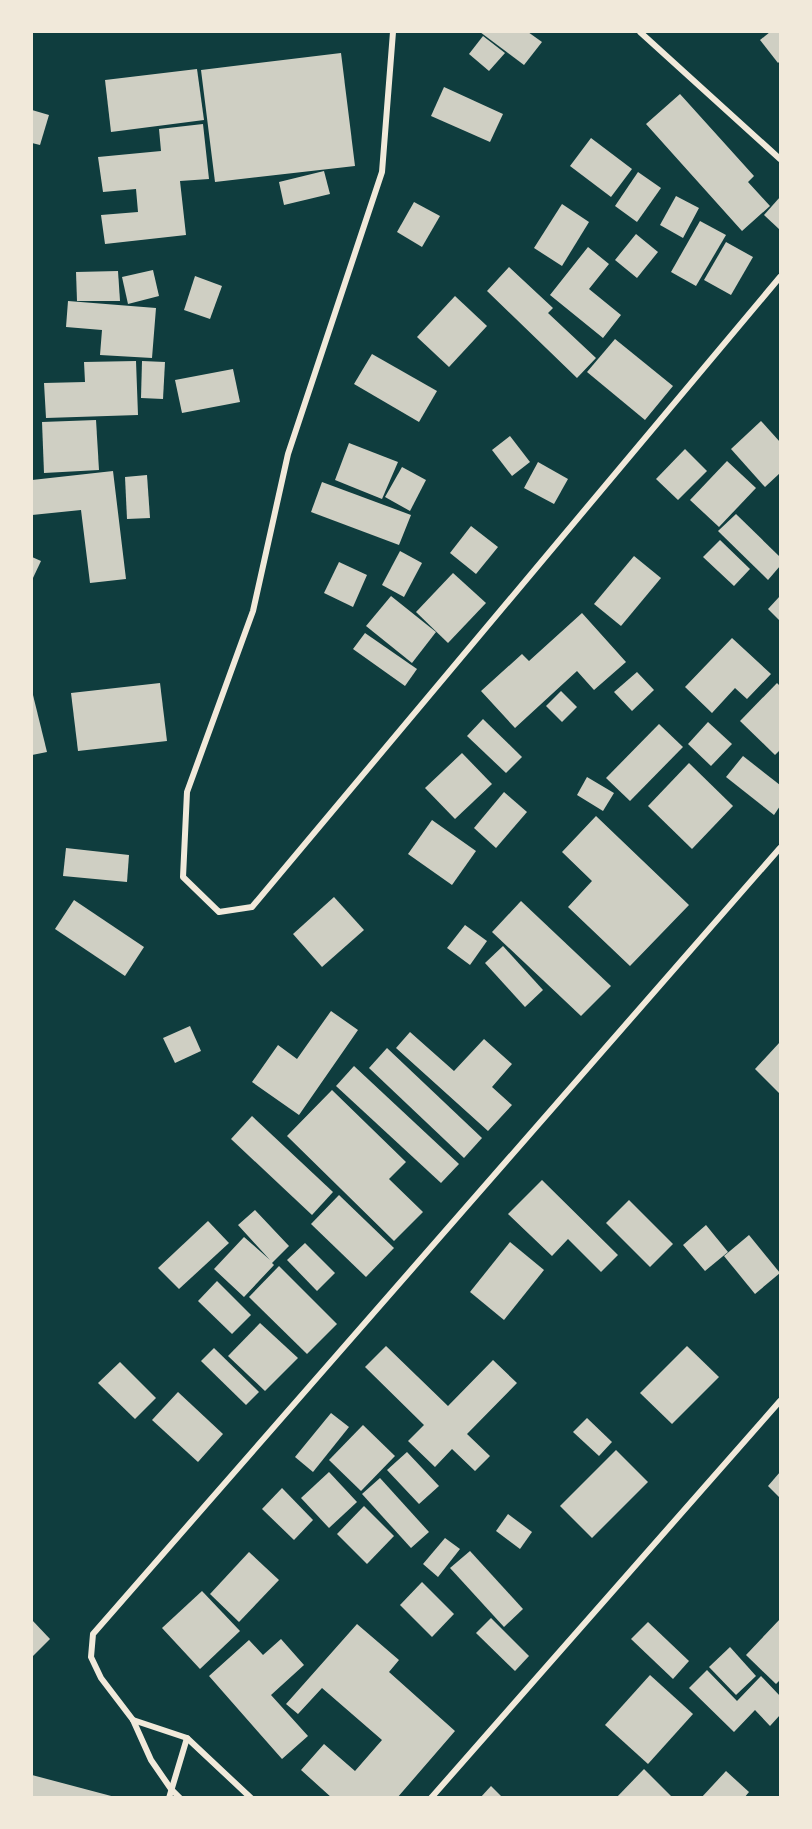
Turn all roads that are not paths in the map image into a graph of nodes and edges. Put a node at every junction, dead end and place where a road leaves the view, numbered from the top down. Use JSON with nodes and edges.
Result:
{"nodes":[{"id":1,"x":393,"y":32,"type":"edge"},
{"id":2,"x":640,"y":32,"type":"edge"},
{"id":3,"x":780,"y":159,"type":"edge"},
{"id":4,"x":780,"y":277,"type":"edge"},
{"id":5,"x":780,"y":848,"type":"edge"},
{"id":6,"x":780,"y":1401,"type":"edge"},
{"id":7,"x":134,"y":1720,"type":"junction"},
{"id":8,"x":187,"y":1738,"type":"junction"},
{"id":9,"x":171,"y":1789,"type":"junction"},
{"id":10,"x":169,"y":1797,"type":"edge"},
{"id":11,"x":180,"y":1797,"type":"edge"},
{"id":12,"x":251,"y":1797,"type":"edge"},
{"id":13,"x":431,"y":1797,"type":"edge"}],
"edges":[{"from":1,"to":4,"type":"street"},
{"from":2,"to":3,"type":"street"},
{"from":5,"to":7,"type":"street"},
{"from":6,"to":13,"type":"street"},
{"from":7,"to":8,"type":"street"},
{"from":7,"to":9,"type":"street"},
{"from":8,"to":9,"type":"street"},
{"from":8,"to":12,"type":"street"},
{"from":9,"to":10,"type":"street"},
{"from":9,"to":11,"type":"street"}]}
